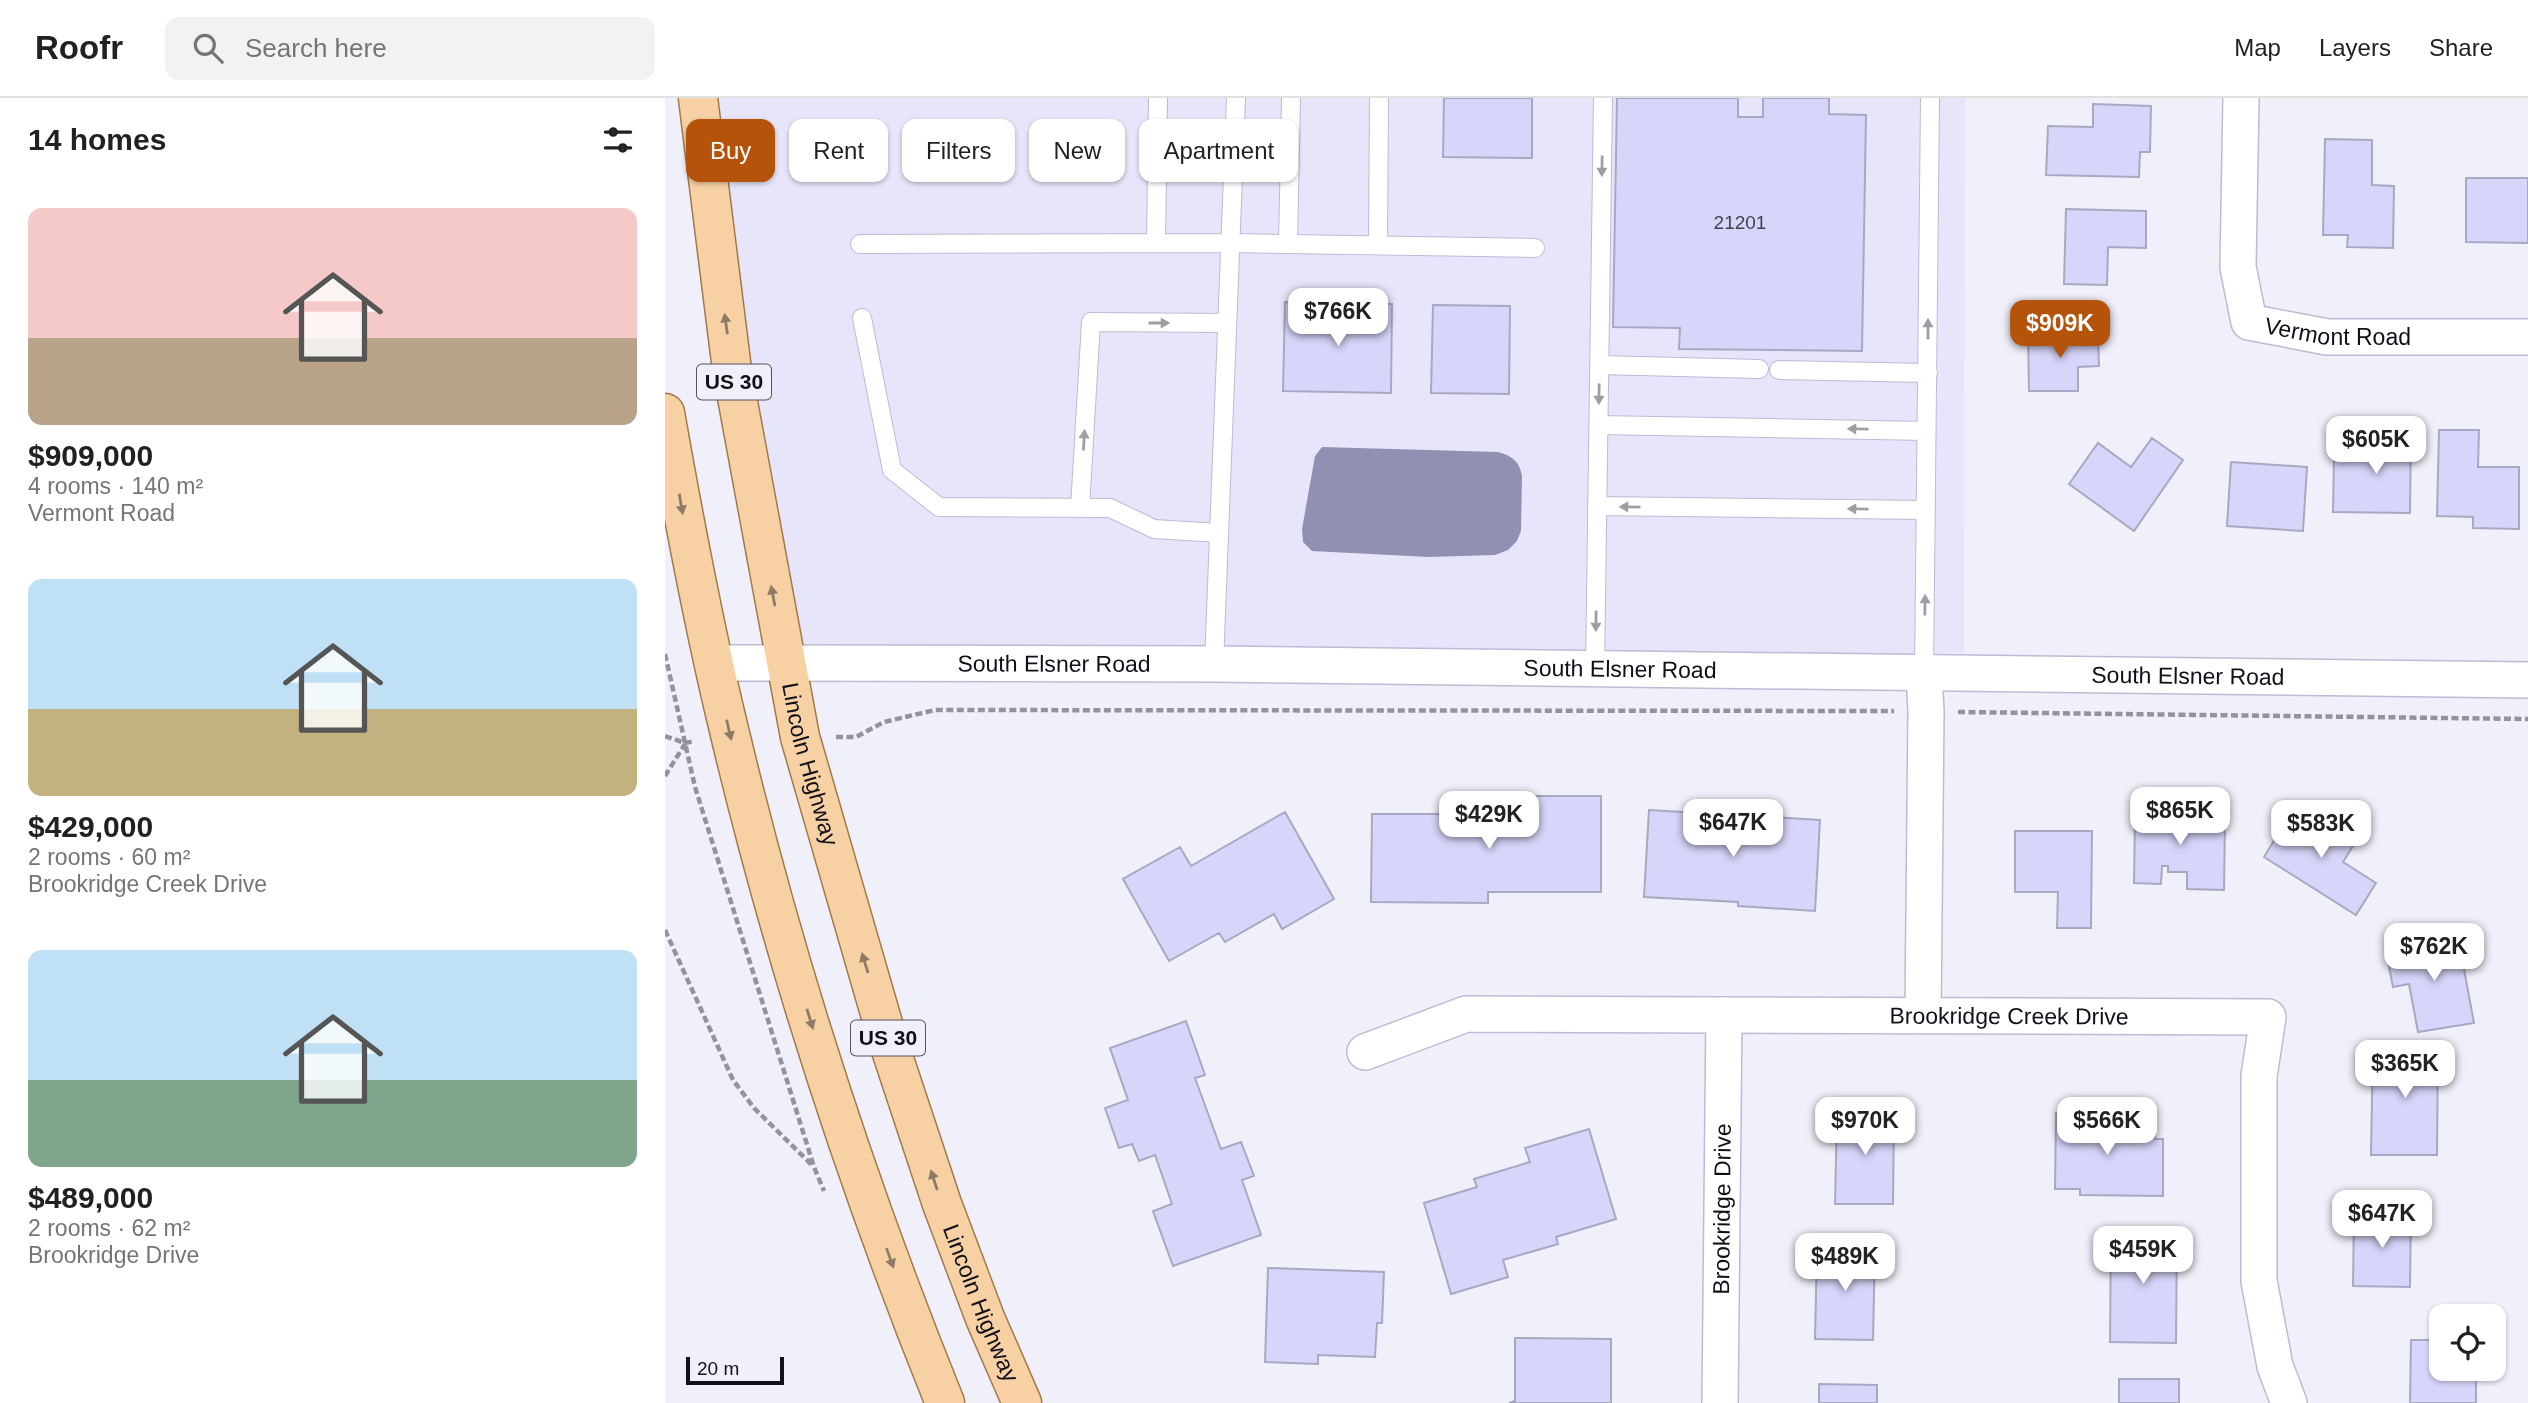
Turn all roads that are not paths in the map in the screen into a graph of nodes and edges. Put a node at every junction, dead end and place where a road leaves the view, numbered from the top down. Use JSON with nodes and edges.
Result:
{"nodes":[{"id":1,"x":698,"y":98,"type":"edge"},
{"id":2,"x":1158,"y":98,"type":"edge"},
{"id":3,"x":1235,"y":98,"type":"edge"},
{"id":4,"x":1291,"y":98,"type":"edge"},
{"id":5,"x":1380,"y":98,"type":"edge"},
{"id":6,"x":1603,"y":98,"type":"edge"},
{"id":7,"x":1930,"y":98,"type":"edge"},
{"id":8,"x":2241,"y":98,"type":"edge"},
{"id":9,"x":1156,"y":243,"type":"junction"},
{"id":10,"x":1230,"y":243,"type":"junction"},
{"id":11,"x":860,"y":244,"type":"dead end"},
{"id":12,"x":1288,"y":244,"type":"junction"},
{"id":13,"x":1378,"y":245,"type":"junction"},
{"id":14,"x":1535,"y":248,"type":"dead end"},
{"id":15,"x":862,"y":318,"type":"dead end"},
{"id":16,"x":1227,"y":323,"type":"junction"},
{"id":17,"x":2528,"y":337,"type":"edge"},
{"id":18,"x":1600,"y":365,"type":"junction"},
{"id":19,"x":1759,"y":369,"type":"dead end"},
{"id":20,"x":1779,"y":370,"type":"dead end"},
{"id":21,"x":1928,"y":373,"type":"junction"},
{"id":22,"x":665,"y":413,"type":"edge"},
{"id":23,"x":1599,"y":425,"type":"junction"},
{"id":24,"x":1926,"y":430,"type":"junction"},
{"id":25,"x":1597,"y":506,"type":"junction"},
{"id":26,"x":1080,"y":508,"type":"junction"},
{"id":27,"x":1926,"y":510,"type":"junction"},
{"id":28,"x":1219,"y":533,"type":"junction"},
{"id":29,"x":714,"y":663,"type":"junction"},
{"id":30,"x":786,"y":663,"type":"junction"},
{"id":31,"x":1214,"y":664,"type":"junction"},
{"id":32,"x":1595,"y":670,"type":"junction"},
{"id":33,"x":1924,"y":674,"type":"junction"},
{"id":34,"x":2528,"y":680,"type":"edge"},
{"id":35,"x":1724,"y":1015,"type":"junction"},
{"id":36,"x":1923,"y":1015,"type":"junction"},
{"id":37,"x":1365,"y":1052,"type":"dead end"},
{"id":38,"x":945,"y":1403,"type":"edge"},
{"id":39,"x":1022,"y":1403,"type":"edge"},
{"id":40,"x":1720,"y":1403,"type":"edge"},
{"id":41,"x":2289,"y":1403,"type":"edge"}],
"edges":[{"from":30,"to":1,"type":"main road","name":"Lincoln Highway","number":"US 30","one_way":true},
{"from":2,"to":9,"type":"lane"},
{"from":3,"to":10,"type":"lane"},
{"from":4,"to":12,"type":"lane"},
{"from":5,"to":13,"type":"lane"},
{"from":6,"to":18,"type":"lane","one_way":true},
{"from":21,"to":7,"type":"lane","one_way":true},
{"from":8,"to":17,"type":"street","name":"Vermont Road"},
{"from":9,"to":10,"type":"lane"},
{"from":9,"to":11,"type":"lane"},
{"from":10,"to":12,"type":"lane"},
{"from":10,"to":16,"type":"lane"},
{"from":12,"to":13,"type":"lane"},
{"from":13,"to":14,"type":"lane"},
{"from":15,"to":26,"type":"lane"},
{"from":26,"to":16,"type":"lane","one_way":true},
{"from":16,"to":28,"type":"lane"},
{"from":18,"to":19,"type":"lane"},
{"from":18,"to":23,"type":"lane","one_way":true},
{"from":20,"to":21,"type":"lane"},
{"from":21,"to":24,"type":"lane"},
{"from":22,"to":29,"type":"main road","number":"US 30","one_way":true},
{"from":24,"to":23,"type":"lane","one_way":true},
{"from":23,"to":25,"type":"lane"},
{"from":24,"to":27,"type":"lane"},
{"from":27,"to":25,"type":"lane","one_way":true},
{"from":25,"to":32,"type":"lane","one_way":true},
{"from":26,"to":28,"type":"lane"},
{"from":33,"to":27,"type":"lane","one_way":true},
{"from":28,"to":31,"type":"lane"},
{"from":29,"to":30,"type":"street","name":"South Elsner Road"},
{"from":29,"to":38,"type":"main road","number":"US 30","one_way":true},
{"from":30,"to":31,"type":"street","name":"South Elsner Road"},
{"from":39,"to":30,"type":"main road","name":"Lincoln Highway","number":"US 30","one_way":true},
{"from":31,"to":32,"type":"street","name":"South Elsner Road"},
{"from":32,"to":33,"type":"street","name":"South Elsner Road"},
{"from":33,"to":34,"type":"street","name":"South Elsner Road"},
{"from":33,"to":36,"type":"street"},
{"from":35,"to":36,"type":"street","name":"Brookridge Creek Drive"},
{"from":35,"to":37,"type":"street","name":"Brookridge Creek Drive"},
{"from":35,"to":40,"type":"street","name":"Brookridge Drive"},
{"from":36,"to":41,"type":"street","name":"Brookridge Creek Drive"}]}
